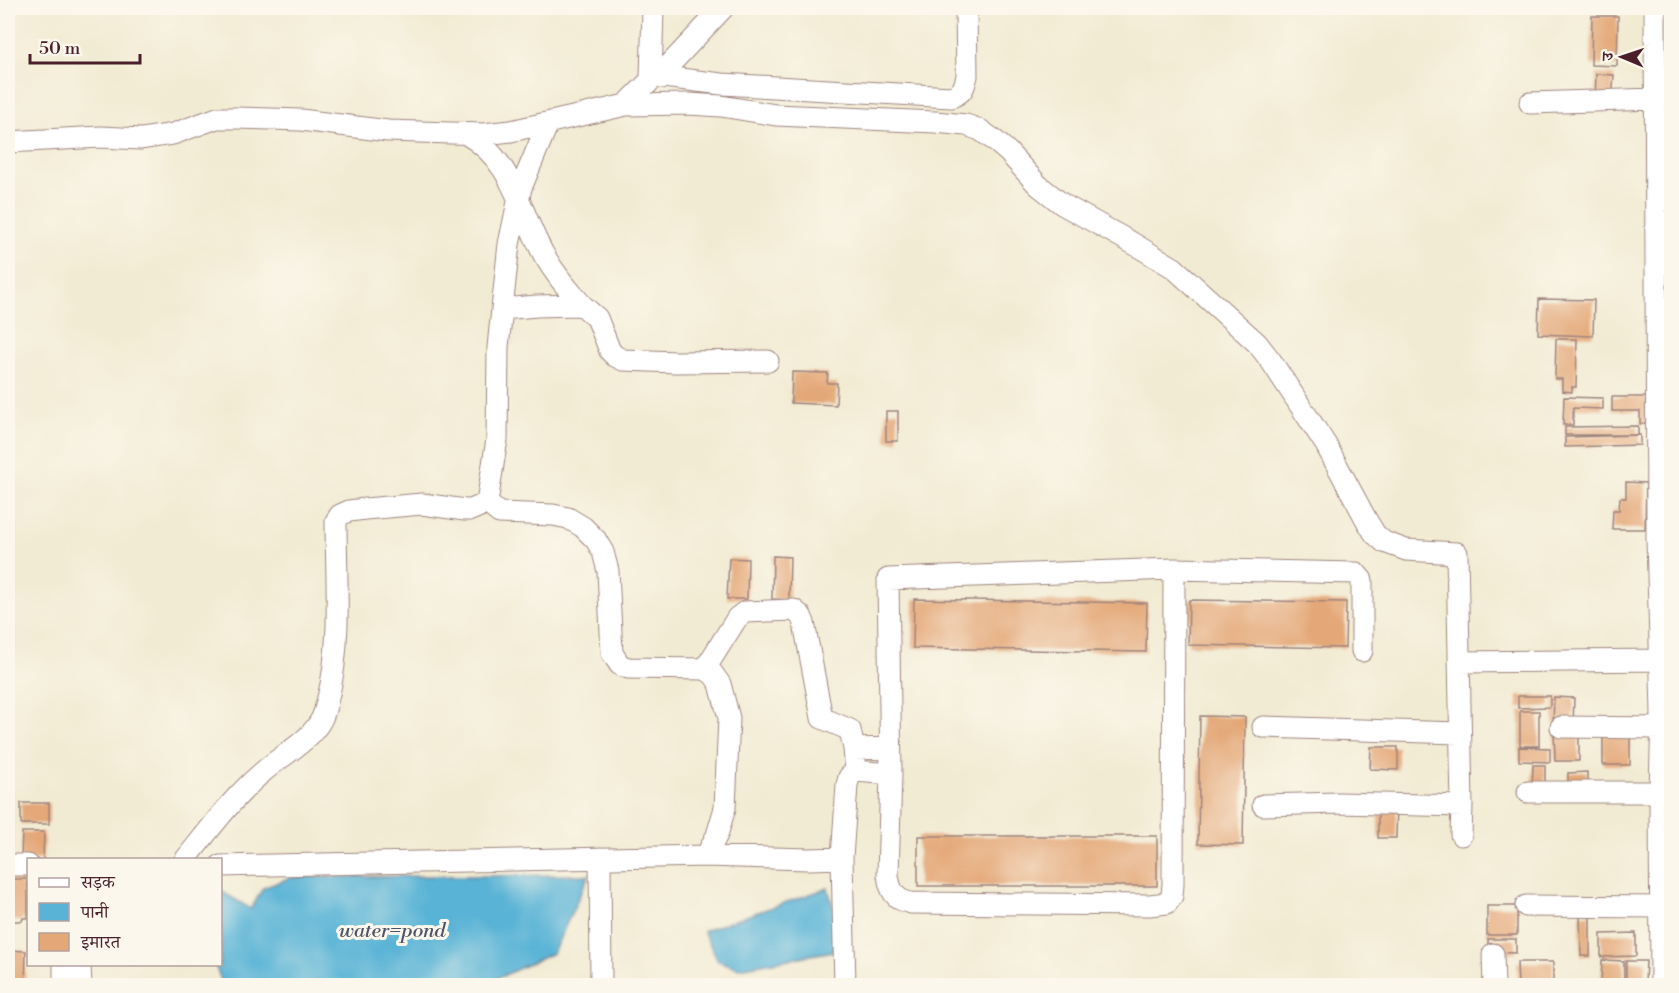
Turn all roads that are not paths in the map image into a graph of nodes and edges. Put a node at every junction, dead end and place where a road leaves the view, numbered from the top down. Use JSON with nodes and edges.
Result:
{"nodes":[{"id":1,"x":653,"y":8,"type":"edge"},
{"id":2,"x":723,"y":8,"type":"edge"},
{"id":3,"x":966,"y":8,"type":"edge"},
{"id":4,"x":1655,"y":8,"type":"edge"},
{"id":5,"x":655,"y":77,"type":"junction"},
{"id":6,"x":1655,"y":99,"type":"junction"},
{"id":7,"x":1530,"y":103,"type":"dead end"},
{"id":8,"x":626,"y":105,"type":"junction"},
{"id":9,"x":548,"y":123,"type":"junction"},
{"id":10,"x":466,"y":134,"type":"junction"},
{"id":11,"x":8,"y":142,"type":"edge"},
{"id":12,"x":519,"y":197,"type":"junction"},
{"id":13,"x":1664,"y":262,"type":"edge"},
{"id":14,"x":583,"y":306,"type":"junction"},
{"id":15,"x":502,"y":309,"type":"junction"},
{"id":16,"x":1664,"y":356,"type":"edge"},
{"id":17,"x":768,"y":361,"type":"dead end"},
{"id":18,"x":488,"y":503,"type":"junction"},
{"id":19,"x":1664,"y":539,"type":"edge"},
{"id":20,"x":1174,"y":569,"type":"junction"},
{"id":21,"x":1362,"y":651,"type":"dead end"},
{"id":22,"x":1661,"y":660,"type":"junction"},
{"id":23,"x":1459,"y":662,"type":"junction"},
{"id":24,"x":705,"y":669,"type":"junction"},
{"id":25,"x":1665,"y":717,"type":"edge"},
{"id":26,"x":1263,"y":727,"type":"dead end"},
{"id":27,"x":1561,"y":727,"type":"dead end"},
{"id":28,"x":1459,"y":734,"type":"junction"},
{"id":29,"x":890,"y":748,"type":"junction"},
{"id":30,"x":854,"y":749,"type":"junction"},
{"id":31,"x":856,"y":771,"type":"junction"},
{"id":32,"x":891,"y":774,"type":"junction"},
{"id":33,"x":1528,"y":792,"type":"dead end"},
{"id":34,"x":1660,"y":792,"type":"junction"},
{"id":35,"x":1263,"y":805,"type":"dead end"},
{"id":36,"x":1462,"y":806,"type":"junction"},
{"id":37,"x":1461,"y":836,"type":"dead end"},
{"id":38,"x":706,"y":856,"type":"junction"},
{"id":39,"x":188,"y":858,"type":"edge"},
{"id":40,"x":600,"y":858,"type":"junction"},
{"id":41,"x":842,"y":858,"type":"junction"},
{"id":42,"x":222,"y":866,"type":"edge"},
{"id":43,"x":1526,"y":906,"type":"dead end"},
{"id":44,"x":1660,"y":907,"type":"junction"},
{"id":45,"x":1493,"y":954,"type":"dead end"},
{"id":46,"x":64,"y":966,"type":"edge"},
{"id":47,"x":80,"y":966,"type":"edge"},
{"id":48,"x":1664,"y":983,"type":"edge"},
{"id":49,"x":64,"y":986,"type":"edge"},
{"id":50,"x":81,"y":986,"type":"edge"},
{"id":51,"x":601,"y":986,"type":"edge"},
{"id":52,"x":845,"y":986,"type":"edge"},
{"id":53,"x":1494,"y":986,"type":"edge"}],
"edges":[{"from":1,"to":5,"type":"street"},
{"from":2,"to":5,"type":"street"},
{"from":3,"to":5,"type":"street"},
{"from":4,"to":6,"type":"street"},
{"from":5,"to":8,"type":"street"},
{"from":6,"to":7,"type":"street"},
{"from":6,"to":13,"type":"street"},
{"from":8,"to":9,"type":"street"},
{"from":8,"to":23,"type":"street"},
{"from":9,"to":10,"type":"street"},
{"from":9,"to":12,"type":"street"},
{"from":10,"to":11,"type":"street"},
{"from":10,"to":12,"type":"street"},
{"from":12,"to":14,"type":"street"},
{"from":12,"to":15,"type":"street"},
{"from":13,"to":16,"type":"street"},
{"from":14,"to":15,"type":"street"},
{"from":14,"to":17,"type":"street"},
{"from":15,"to":18,"type":"street"},
{"from":16,"to":19,"type":"street"},
{"from":18,"to":24,"type":"street"},
{"from":18,"to":39,"type":"street"},
{"from":19,"to":22,"type":"street"},
{"from":20,"to":21,"type":"street"},
{"from":20,"to":29,"type":"street"},
{"from":20,"to":32,"type":"street"},
{"from":22,"to":23,"type":"street"},
{"from":22,"to":25,"type":"street"},
{"from":23,"to":28,"type":"street"},
{"from":24,"to":30,"type":"street"},
{"from":24,"to":38,"type":"street"},
{"from":25,"to":27,"type":"street"},
{"from":25,"to":34,"type":"street"},
{"from":26,"to":28,"type":"street"},
{"from":28,"to":36,"type":"street"},
{"from":29,"to":30,"type":"street"},
{"from":29,"to":32,"type":"street"},
{"from":30,"to":31,"type":"street"},
{"from":31,"to":32,"type":"street"},
{"from":31,"to":41,"type":"street"},
{"from":33,"to":34,"type":"street"},
{"from":34,"to":44,"type":"street"},
{"from":35,"to":36,"type":"street"},
{"from":36,"to":37,"type":"street"},
{"from":38,"to":40,"type":"street"},
{"from":38,"to":41,"type":"street"},
{"from":40,"to":42,"type":"street"},
{"from":40,"to":51,"type":"street"},
{"from":41,"to":52,"type":"street"},
{"from":43,"to":44,"type":"street"},
{"from":44,"to":48,"type":"street"},
{"from":45,"to":53,"type":"street"},
{"from":46,"to":49,"type":"street"},
{"from":47,"to":50,"type":"street"}]}
